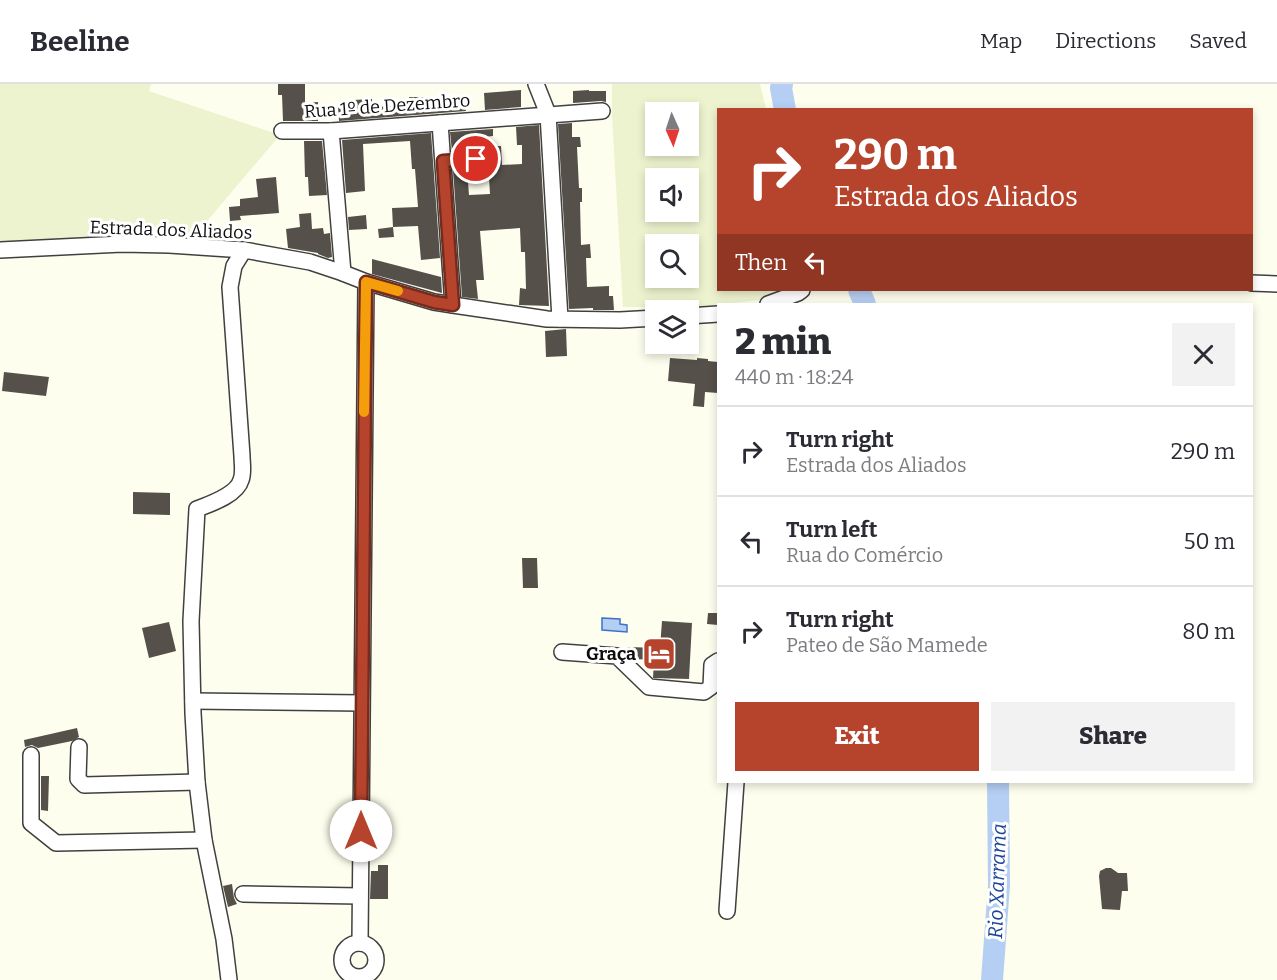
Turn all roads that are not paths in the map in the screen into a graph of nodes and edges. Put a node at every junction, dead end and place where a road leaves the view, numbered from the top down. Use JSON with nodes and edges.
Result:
{"nodes":[{"id":1,"x":536,"y":84,"type":"edge"},
{"id":2,"x":602,"y":111,"type":"dead end"},
{"id":3,"x":548,"y":114,"type":"junction"},
{"id":4,"x":440,"y":123,"type":"junction"},
{"id":5,"x":282,"y":131,"type":"dead end"},
{"id":6,"x":331,"y":131,"type":"junction"},
{"id":7,"x":476,"y":159,"type":"dead end"},
{"id":8,"x":443,"y":161,"type":"junction"},
{"id":9,"x":0,"y":250,"type":"edge"},
{"id":10,"x":244,"y":250,"type":"junction"},
{"id":11,"x":344,"y":273,"type":"junction"},
{"id":12,"x":366,"y":282,"type":"junction"},
{"id":13,"x":1253,"y":283,"type":"edge"},
{"id":14,"x":1277,"y":284,"type":"edge"},
{"id":15,"x":801,"y":291,"type":"edge"},
{"id":16,"x":771,"y":303,"type":"edge"},
{"id":17,"x":453,"y":305,"type":"junction"},
{"id":18,"x":717,"y":314,"type":"edge"},
{"id":19,"x":699,"y":315,"type":"edge"},
{"id":20,"x":560,"y":319,"type":"junction"},
{"id":21,"x":645,"y":319,"type":"edge"},
{"id":22,"x":562,"y":652,"type":"dead end"},
{"id":23,"x":717,"y":662,"type":"edge"},
{"id":24,"x":193,"y":701,"type":"junction"},
{"id":25,"x":362,"y":703,"type":"junction"},
{"id":26,"x":79,"y":747,"type":"dead end"},
{"id":27,"x":31,"y":755,"type":"dead end"},
{"id":28,"x":197,"y":782,"type":"junction"},
{"id":29,"x":736,"y":783,"type":"edge"},
{"id":30,"x":204,"y":840,"type":"junction"},
{"id":31,"x":243,"y":894,"type":"dead end"},
{"id":32,"x":360,"y":896,"type":"junction"},
{"id":33,"x":727,"y":911,"type":"dead end"},
{"id":34,"x":360,"y":943,"type":"dead end"},
{"id":35,"x":229,"y":980,"type":"edge"}],
"edges":[{"from":1,"to":3,"type":"street"},
{"from":2,"to":3,"type":"street","name":"Rua 1º de Dezembro"},
{"from":3,"to":4,"type":"street","name":"Rua 1º de Dezembro"},
{"from":3,"to":20,"type":"street"},
{"from":4,"to":6,"type":"street","name":"Rua 1º de Dezembro"},
{"from":4,"to":8,"type":"street"},
{"from":5,"to":6,"type":"street","name":"Rua 1º de Dezembro"},
{"from":6,"to":11,"type":"street"},
{"from":7,"to":8,"type":"street"},
{"from":8,"to":17,"type":"street"},
{"from":9,"to":10,"type":"street","name":"Estrada dos Aliados"},
{"from":10,"to":11,"type":"street","name":"Estrada dos Aliados"},
{"from":10,"to":24,"type":"street"},
{"from":11,"to":12,"type":"street","name":"Estrada dos Aliados"},
{"from":12,"to":17,"type":"street","name":"Estrada dos Aliados"},
{"from":12,"to":25,"type":"street"},
{"from":13,"to":14,"type":"street"},
{"from":15,"to":16,"type":"street"},
{"from":17,"to":20,"type":"street","name":"Estrada dos Aliados"},
{"from":18,"to":19,"type":"street"},
{"from":20,"to":21,"type":"street","name":"Estrada dos Aliados"},
{"from":22,"to":23,"type":"street"},
{"from":24,"to":25,"type":"street"},
{"from":24,"to":28,"type":"street"},
{"from":25,"to":32,"type":"street"},
{"from":26,"to":28,"type":"street"},
{"from":27,"to":30,"type":"street"},
{"from":28,"to":30,"type":"street"},
{"from":29,"to":33,"type":"street"},
{"from":30,"to":35,"type":"street"},
{"from":31,"to":32,"type":"street"},
{"from":32,"to":34,"type":"street"}]}
